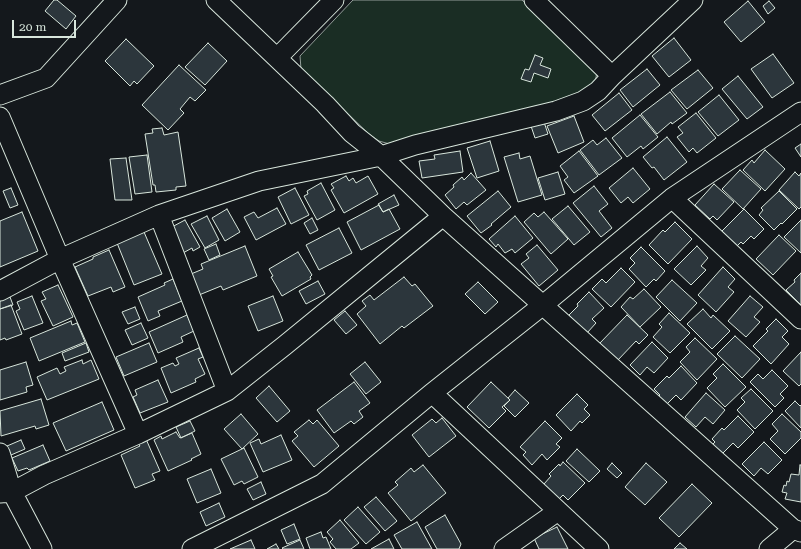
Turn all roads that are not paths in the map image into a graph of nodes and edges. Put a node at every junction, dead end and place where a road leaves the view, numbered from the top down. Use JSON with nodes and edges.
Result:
{"nodes":[{"id":1,"x":117,"y":0,"type":"edge"},
{"id":2,"x":216,"y":0,"type":"edge"},
{"id":3,"x":334,"y":0,"type":"edge"},
{"id":4,"x":534,"y":0,"type":"edge"},
{"id":5,"x":694,"y":0,"type":"edge"},
{"id":6,"x":277,"y":58,"type":"junction"},
{"id":7,"x":612,"y":76,"type":"junction"},
{"id":8,"x":0,"y":95,"type":"edge"},
{"id":9,"x":801,"y":112,"type":"edge"},
{"id":10,"x":0,"y":117,"type":"edge"},
{"id":11,"x":381,"y":156,"type":"junction"},
{"id":12,"x":672,"y":198,"type":"junction"},
{"id":13,"x":159,"y":215,"type":"junction"},
{"id":14,"x":443,"y":216,"type":"junction"},
{"id":15,"x":60,"y":259,"type":"junction"},
{"id":16,"x":0,"y":291,"type":"edge"},
{"id":17,"x":543,"y":305,"type":"junction"},
{"id":18,"x":801,"y":319,"type":"edge"},
{"id":19,"x":227,"y":391,"type":"junction"},
{"id":20,"x":432,"y":393,"type":"junction"},
{"id":21,"x":138,"y":434,"type":"junction"},
{"id":22,"x":0,"y":453,"type":"edge"},
{"id":23,"x":6,"y":493,"type":"edge"},
{"id":24,"x":558,"y":511,"type":"junction"},
{"id":25,"x":797,"y":530,"type":"edge"},
{"id":26,"x":42,"y":549,"type":"edge"},
{"id":27,"x":193,"y":549,"type":"edge"},
{"id":28,"x":504,"y":549,"type":"edge"},
{"id":29,"x":599,"y":549,"type":"edge"},
{"id":30,"x":769,"y":549,"type":"edge"}],
"edges":[{"from":1,"to":8,"type":"street"},
{"from":2,"to":6,"type":"street"},
{"from":3,"to":6,"type":"street"},
{"from":4,"to":7,"type":"street"},
{"from":5,"to":7,"type":"street"},
{"from":6,"to":11,"type":"street"},
{"from":7,"to":11,"type":"street"},
{"from":9,"to":12,"type":"street"},
{"from":10,"to":15,"type":"street"},
{"from":11,"to":13,"type":"street"},
{"from":11,"to":14,"type":"street"},
{"from":12,"to":17,"type":"street"},
{"from":12,"to":18,"type":"street"},
{"from":13,"to":15,"type":"street"},
{"from":13,"to":19,"type":"street"},
{"from":14,"to":17,"type":"street"},
{"from":14,"to":19,"type":"street"},
{"from":15,"to":16,"type":"street"},
{"from":15,"to":21,"type":"street"},
{"from":17,"to":20,"type":"street"},
{"from":17,"to":25,"type":"street"},
{"from":19,"to":21,"type":"street"},
{"from":20,"to":24,"type":"street"},
{"from":20,"to":27,"type":"street"},
{"from":21,"to":23,"type":"street"},
{"from":22,"to":23,"type":"street"},
{"from":23,"to":26,"type":"street"},
{"from":24,"to":28,"type":"street"},
{"from":24,"to":29,"type":"street"},
{"from":25,"to":30,"type":"street"}]}
